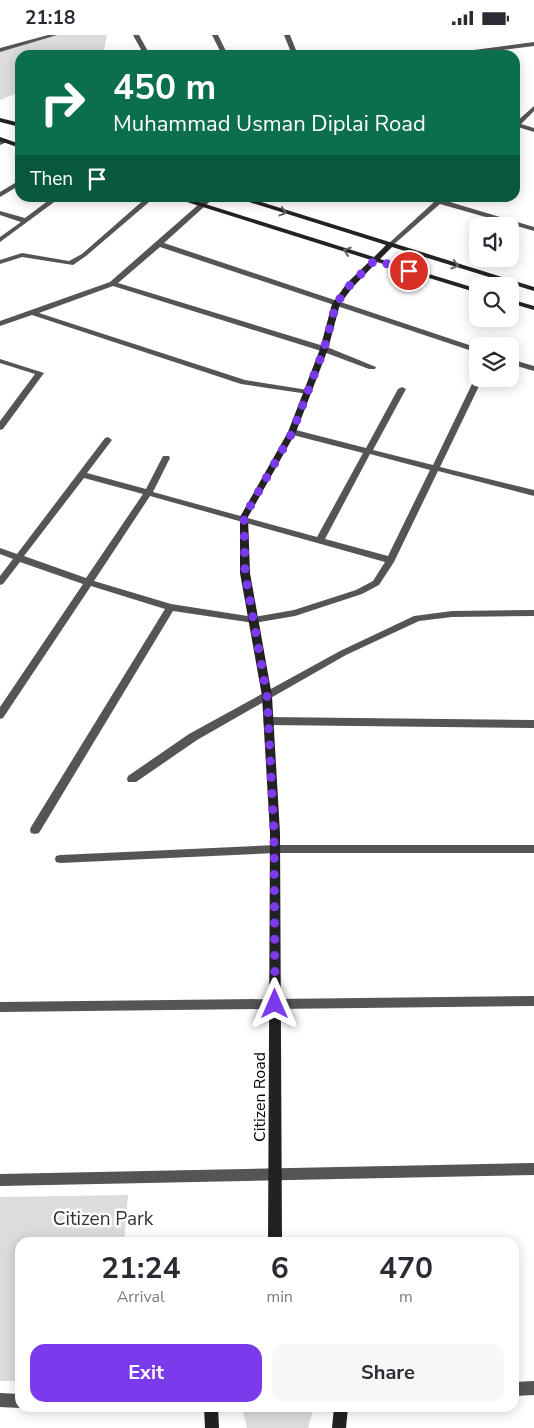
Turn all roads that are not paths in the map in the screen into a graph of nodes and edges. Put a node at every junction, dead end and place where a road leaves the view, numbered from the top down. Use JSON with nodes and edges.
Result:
{"nodes":[{"id":1,"x":54,"y":35,"type":"edge"},
{"id":2,"x":136,"y":35,"type":"edge"},
{"id":3,"x":215,"y":35,"type":"edge"},
{"id":4,"x":287,"y":35,"type":"edge"},
{"id":5,"x":534,"y":44,"type":"edge"},
{"id":6,"x":0,"y":50,"type":"edge"},
{"id":7,"x":144,"y":50,"type":"edge"},
{"id":8,"x":222,"y":50,"type":"edge"},
{"id":9,"x":293,"y":50,"type":"edge"},
{"id":10,"x":489,"y":50,"type":"edge"},
{"id":11,"x":534,"y":108,"type":"edge"},
{"id":12,"x":0,"y":120,"type":"edge"},
{"id":13,"x":520,"y":122,"type":"edge"},
{"id":14,"x":15,"y":124,"type":"edge"},
{"id":15,"x":520,"y":127,"type":"edge"},
{"id":16,"x":534,"y":130,"type":"edge"},
{"id":17,"x":2,"y":141,"type":"edge"},
{"id":18,"x":15,"y":145,"type":"edge"},
{"id":19,"x":15,"y":185,"type":"edge"},
{"id":20,"x":0,"y":195,"type":"edge"},
{"id":21,"x":51,"y":202,"type":"edge"},
{"id":22,"x":146,"y":202,"type":"edge"},
{"id":23,"x":192,"y":202,"type":"edge"},
{"id":24,"x":206,"y":202,"type":"edge"},
{"id":25,"x":252,"y":202,"type":"edge"},
{"id":26,"x":437,"y":202,"type":"edge"},
{"id":27,"x":449,"y":202,"type":"edge"},
{"id":28,"x":202,"y":205,"type":"junction"},
{"id":29,"x":0,"y":213,"type":"edge"},
{"id":30,"x":26,"y":221,"type":"junction"},
{"id":31,"x":534,"y":229,"type":"edge"},
{"id":32,"x":0,"y":240,"type":"edge"},
{"id":33,"x":159,"y":244,"type":"junction"},
{"id":34,"x":390,"y":245,"type":"junction"},
{"id":35,"x":375,"y":260,"type":"junction"},
{"id":36,"x":0,"y":262,"type":"edge"},
{"id":37,"x":113,"y":284,"type":"junction"},
{"id":38,"x":469,"y":288,"type":"edge"},
{"id":39,"x":534,"y":289,"type":"edge"},
{"id":40,"x":336,"y":304,"type":"junction"},
{"id":41,"x":519,"y":304,"type":"edge"},
{"id":42,"x":534,"y":308,"type":"edge"},
{"id":43,"x":33,"y":313,"type":"junction"},
{"id":44,"x":0,"y":324,"type":"edge"},
{"id":45,"x":469,"y":348,"type":"edge"},
{"id":46,"x":324,"y":349,"type":"junction"},
{"id":47,"x":0,"y":361,"type":"edge"},
{"id":48,"x":519,"y":364,"type":"edge"},
{"id":49,"x":372,"y":367,"type":"dead end"},
{"id":50,"x":534,"y":369,"type":"edge"},
{"id":51,"x":475,"y":387,"type":"edge"},
{"id":52,"x":402,"y":389,"type":"dead end"},
{"id":53,"x":308,"y":392,"type":"junction"},
{"id":54,"x":0,"y":427,"type":"edge"},
{"id":55,"x":292,"y":433,"type":"junction"},
{"id":56,"x":108,"y":440,"type":"dead end"},
{"id":57,"x":367,"y":451,"type":"junction"},
{"id":58,"x":166,"y":458,"type":"dead end"},
{"id":59,"x":435,"y":468,"type":"junction"},
{"id":60,"x":83,"y":475,"type":"junction"},
{"id":61,"x":148,"y":493,"type":"junction"},
{"id":62,"x":534,"y":493,"type":"edge"},
{"id":63,"x":244,"y":517,"type":"junction"},
{"id":64,"x":320,"y":539,"type":"junction"},
{"id":65,"x":0,"y":551,"type":"edge"},
{"id":66,"x":19,"y":557,"type":"junction"},
{"id":67,"x":391,"y":560,"type":"junction"},
{"id":68,"x":0,"y":582,"type":"edge"},
{"id":69,"x":87,"y":582,"type":"junction"},
{"id":70,"x":171,"y":607,"type":"junction"},
{"id":71,"x":534,"y":613,"type":"edge"},
{"id":72,"x":254,"y":620,"type":"junction"},
{"id":73,"x":267,"y":696,"type":"junction"},
{"id":74,"x":0,"y":715,"type":"edge"},
{"id":75,"x":268,"y":721,"type":"junction"},
{"id":76,"x":534,"y":724,"type":"edge"},
{"id":77,"x":132,"y":779,"type":"dead end"},
{"id":78,"x":35,"y":830,"type":"dead end"},
{"id":79,"x":275,"y":849,"type":"junction"},
{"id":80,"x":534,"y":849,"type":"edge"},
{"id":81,"x":60,"y":859,"type":"dead end"},
{"id":82,"x":534,"y":1001,"type":"edge"},
{"id":83,"x":275,"y":1004,"type":"junction"},
{"id":84,"x":0,"y":1007,"type":"edge"},
{"id":85,"x":534,"y":1169,"type":"edge"},
{"id":86,"x":274,"y":1173,"type":"junction"},
{"id":87,"x":0,"y":1181,"type":"edge"},
{"id":88,"x":275,"y":1237,"type":"edge"},
{"id":89,"x":519,"y":1389,"type":"edge"},
{"id":90,"x":534,"y":1389,"type":"edge"},
{"id":91,"x":0,"y":1401,"type":"edge"},
{"id":92,"x":15,"y":1401,"type":"edge"},
{"id":93,"x":211,"y":1412,"type":"edge"},
{"id":94,"x":341,"y":1412,"type":"edge"},
{"id":95,"x":212,"y":1428,"type":"edge"},
{"id":96,"x":339,"y":1428,"type":"edge"}],
"edges":[{"from":1,"to":6,"type":"street"},
{"from":2,"to":7,"type":"street"},
{"from":3,"to":8,"type":"street"},
{"from":4,"to":9,"type":"street"},
{"from":5,"to":10,"type":"street"},
{"from":11,"to":13,"type":"street"},
{"from":12,"to":14,"type":"street"},
{"from":15,"to":16,"type":"street"},
{"from":17,"to":18,"type":"street"},
{"from":19,"to":20,"type":"street"},
{"from":21,"to":30,"type":"street"},
{"from":22,"to":36,"type":"street"},
{"from":23,"to":28,"type":"street"},
{"from":24,"to":28,"type":"street"},
{"from":25,"to":34,"type":"street","one_way":true},
{"from":26,"to":34,"type":"street"},
{"from":27,"to":31,"type":"street"},
{"from":28,"to":33,"type":"street"},
{"from":35,"to":28,"type":"street","one_way":true},
{"from":29,"to":30,"type":"street"},
{"from":30,"to":32,"type":"street"},
{"from":33,"to":37,"type":"street"},
{"from":33,"to":40,"type":"street"},
{"from":34,"to":35,"type":"street"},
{"from":34,"to":39,"type":"street","one_way":true},
{"from":35,"to":38,"type":"street"},
{"from":35,"to":40,"type":"street"},
{"from":37,"to":43,"type":"street"},
{"from":37,"to":46,"type":"street"},
{"from":40,"to":45,"type":"street"},
{"from":40,"to":46,"type":"street"},
{"from":41,"to":42,"type":"street"},
{"from":43,"to":44,"type":"street"},
{"from":43,"to":53,"type":"street"},
{"from":46,"to":49,"type":"street"},
{"from":46,"to":53,"type":"street"},
{"from":47,"to":54,"type":"street"},
{"from":48,"to":50,"type":"street"},
{"from":51,"to":59,"type":"street"},
{"from":52,"to":57,"type":"street"},
{"from":53,"to":55,"type":"street"},
{"from":55,"to":57,"type":"street"},
{"from":55,"to":63,"type":"street"},
{"from":56,"to":60,"type":"street"},
{"from":57,"to":59,"type":"street"},
{"from":57,"to":64,"type":"street"},
{"from":58,"to":61,"type":"street"},
{"from":59,"to":62,"type":"street"},
{"from":59,"to":67,"type":"street"},
{"from":60,"to":61,"type":"street"},
{"from":60,"to":66,"type":"street"},
{"from":61,"to":63,"type":"street"},
{"from":61,"to":69,"type":"street"},
{"from":63,"to":64,"type":"street"},
{"from":63,"to":72,"type":"street","name":"Citizen Road"},
{"from":64,"to":67,"type":"street"},
{"from":65,"to":66,"type":"street"},
{"from":66,"to":68,"type":"street"},
{"from":66,"to":69,"type":"street"},
{"from":67,"to":72,"type":"street"},
{"from":69,"to":70,"type":"street"},
{"from":69,"to":74,"type":"street"},
{"from":70,"to":72,"type":"street"},
{"from":70,"to":78,"type":"street"},
{"from":71,"to":73,"type":"street"},
{"from":72,"to":73,"type":"street","name":"Citizen Road"},
{"from":73,"to":75,"type":"street","name":"Citizen Road"},
{"from":73,"to":77,"type":"street"},
{"from":75,"to":76,"type":"street"},
{"from":75,"to":79,"type":"street","name":"Citizen Road"},
{"from":79,"to":80,"type":"street"},
{"from":79,"to":81,"type":"street"},
{"from":79,"to":83,"type":"street","name":"Citizen Road"},
{"from":82,"to":83,"type":"street"},
{"from":83,"to":84,"type":"street"},
{"from":83,"to":86,"type":"street","name":"Citizen Road"},
{"from":85,"to":86,"type":"street"},
{"from":86,"to":87,"type":"street"},
{"from":86,"to":88,"type":"street","name":"Citizen Road"},
{"from":89,"to":90,"type":"street"},
{"from":91,"to":92,"type":"street"},
{"from":93,"to":95,"type":"street"},
{"from":94,"to":96,"type":"street"}]}
